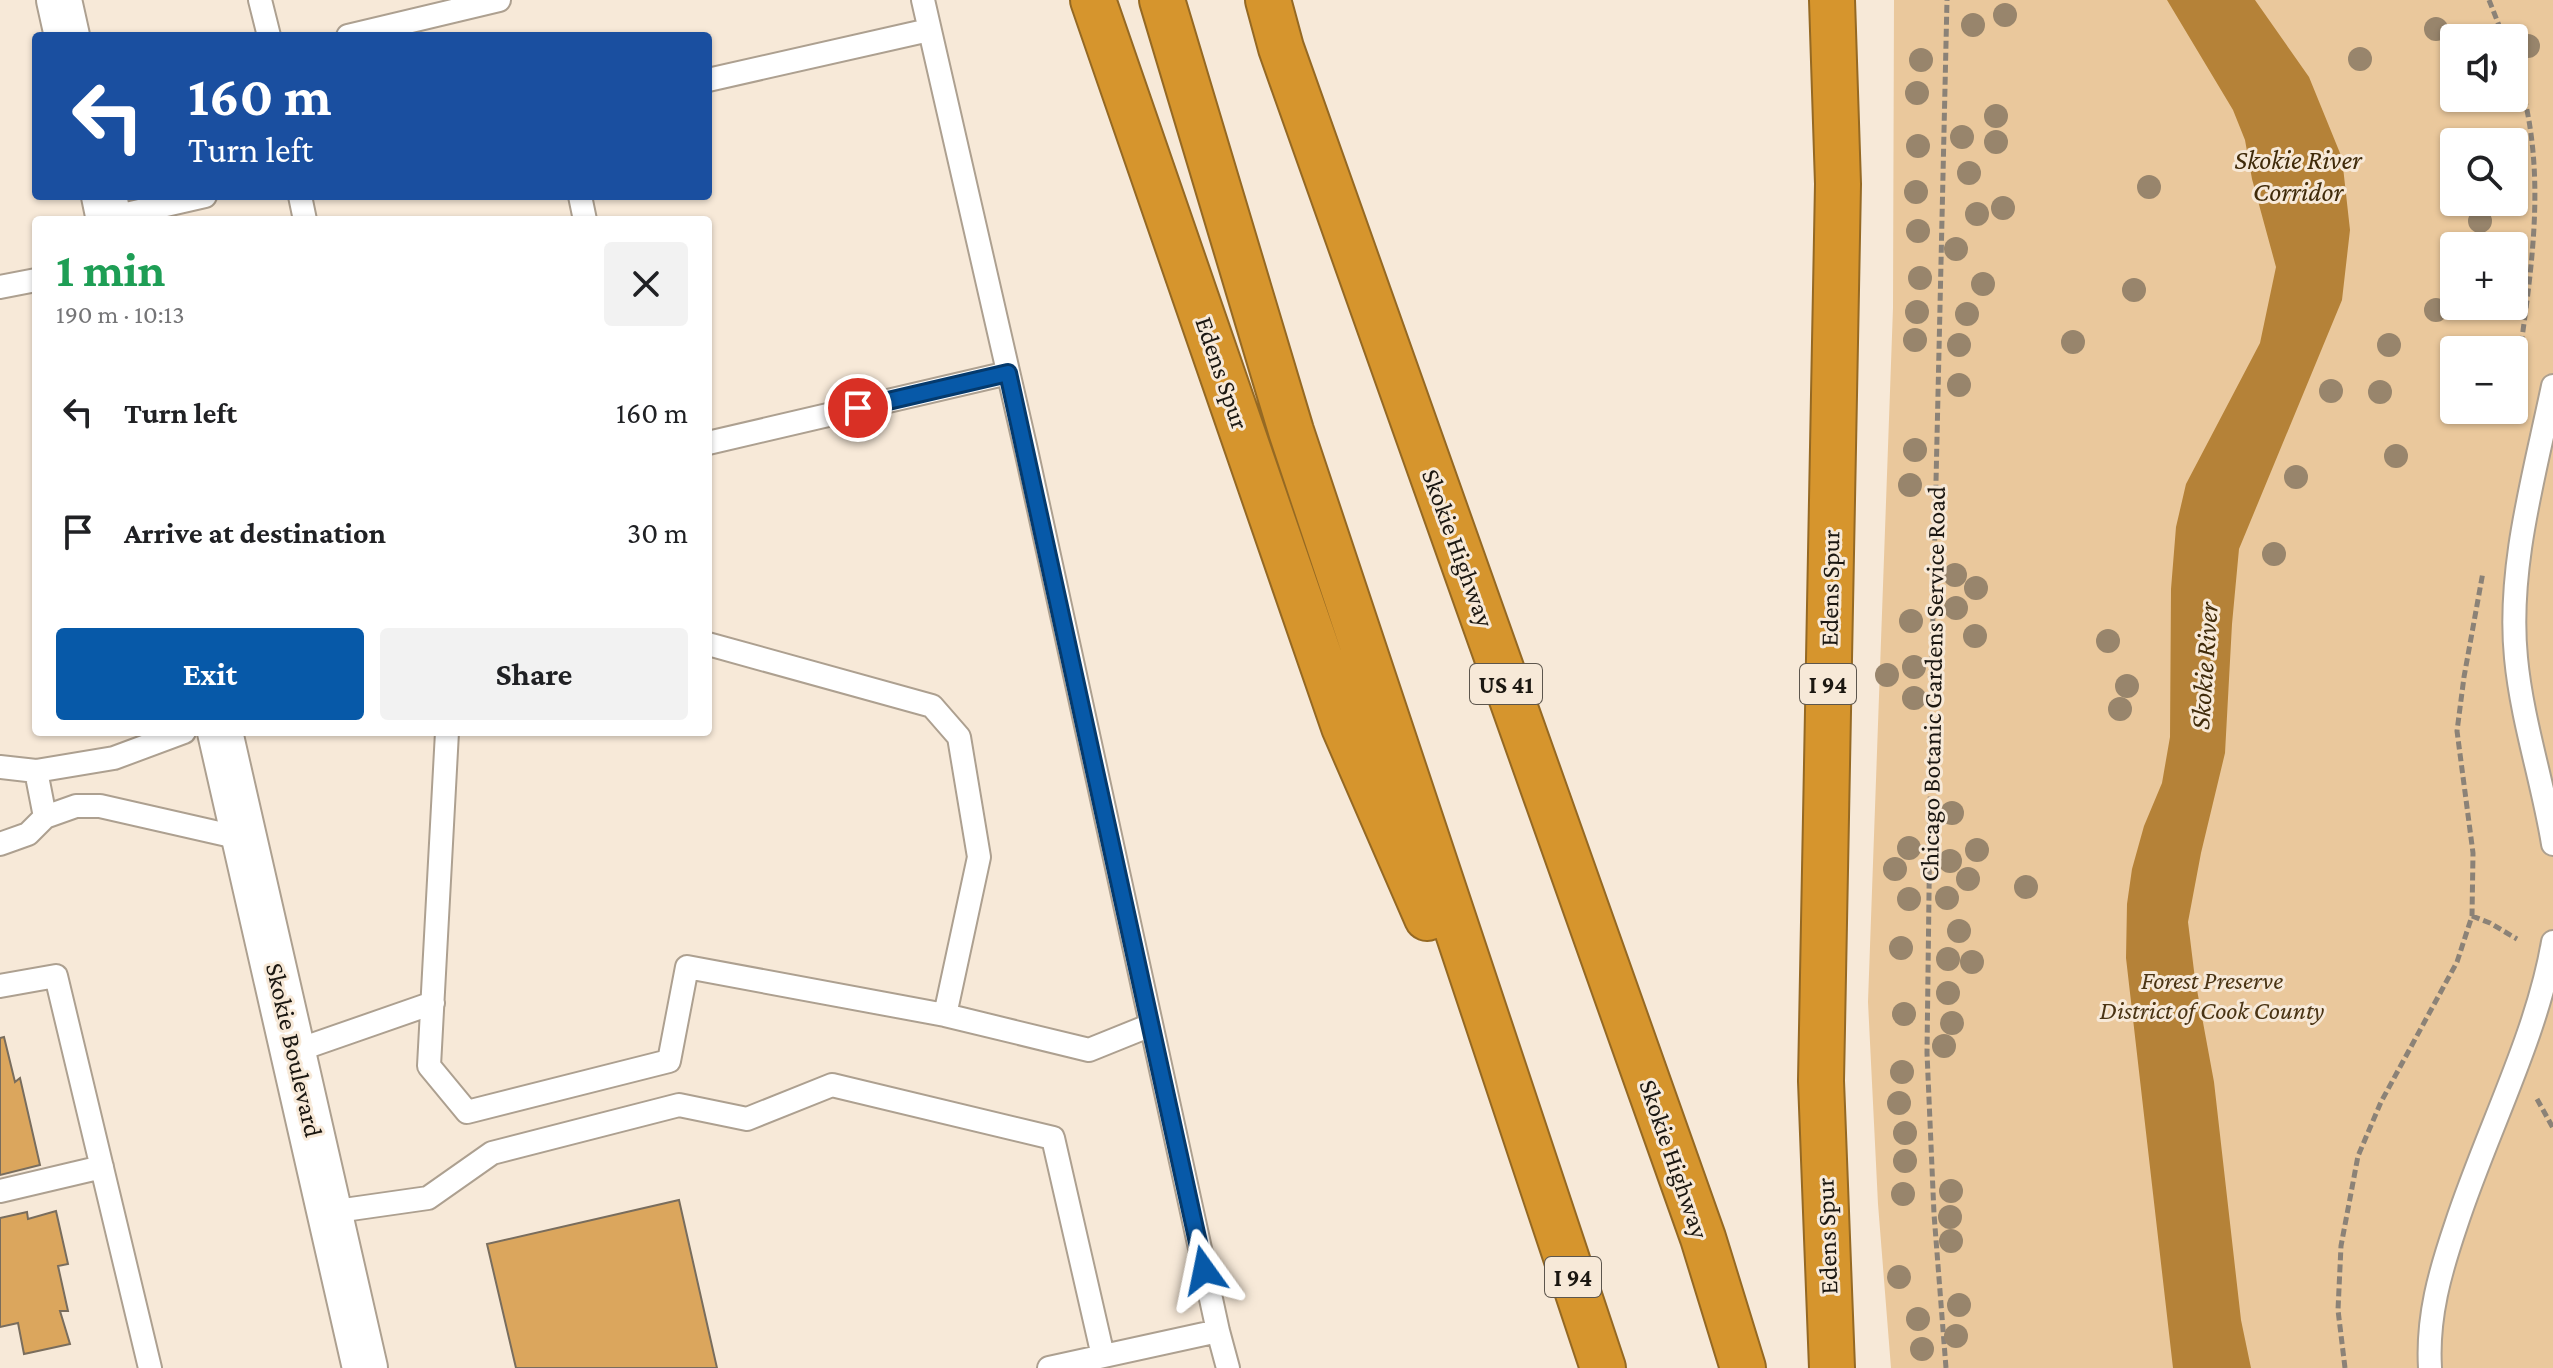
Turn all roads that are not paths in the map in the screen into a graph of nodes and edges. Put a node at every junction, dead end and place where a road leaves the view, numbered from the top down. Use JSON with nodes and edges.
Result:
{"nodes":[{"id":1,"x":260,"y":0,"type":"edge"},
{"id":2,"x":499,"y":0,"type":"edge"},
{"id":3,"x":923,"y":0,"type":"edge"},
{"id":4,"x":1093,"y":0,"type":"edge"},
{"id":5,"x":1162,"y":0,"type":"edge"},
{"id":6,"x":1268,"y":0,"type":"edge"},
{"id":7,"x":1832,"y":0,"type":"edge"},
{"id":8,"x":929,"y":30,"type":"junction"},
{"id":9,"x":268,"y":32,"type":"edge"},
{"id":10,"x":365,"y":32,"type":"edge"},
{"id":11,"x":712,"y":79,"type":"edge"},
{"id":12,"x":179,"y":200,"type":"edge"},
{"id":13,"x":107,"y":211,"type":"edge"},
{"id":14,"x":32,"y":281,"type":"edge"},
{"id":15,"x":0,"y":287,"type":"edge"},
{"id":16,"x":1008,"y":373,"type":"junction"},
{"id":17,"x":2553,"y":386,"type":"edge"},
{"id":18,"x":712,"y":442,"type":"edge"},
{"id":19,"x":712,"y":645,"type":"edge"},
{"id":20,"x":173,"y":736,"type":"edge"},
{"id":21,"x":221,"y":736,"type":"edge"},
{"id":22,"x":447,"y":736,"type":"edge"},
{"id":23,"x":0,"y":767,"type":"edge"},
{"id":24,"x":36,"y":771,"type":"junction"},
{"id":25,"x":45,"y":817,"type":"junction"},
{"id":26,"x":245,"y":839,"type":"junction"},
{"id":27,"x":0,"y":844,"type":"edge"},
{"id":28,"x":2553,"y":844,"type":"edge"},
{"id":29,"x":2553,"y":942,"type":"edge"},
{"id":30,"x":0,"y":986,"type":"edge"},
{"id":31,"x":433,"y":1003,"type":"junction"},
{"id":32,"x":945,"y":1015,"type":"junction"},
{"id":33,"x":1151,"y":1025,"type":"junction"},
{"id":34,"x":295,"y":1051,"type":"junction"},
{"id":35,"x":102,"y":1167,"type":"junction"},
{"id":36,"x":1544,"y":1185,"type":"junction"},
{"id":37,"x":0,"y":1191,"type":"edge"},
{"id":38,"x":330,"y":1212,"type":"junction"},
{"id":39,"x":1218,"y":1331,"type":"junction"},
{"id":40,"x":1103,"y":1356,"type":"junction"},
{"id":41,"x":150,"y":1368,"type":"edge"},
{"id":42,"x":365,"y":1368,"type":"edge"},
{"id":43,"x":1049,"y":1368,"type":"edge"},
{"id":44,"x":1228,"y":1368,"type":"edge"},
{"id":45,"x":1603,"y":1368,"type":"edge"},
{"id":46,"x":1743,"y":1368,"type":"edge"},
{"id":47,"x":1832,"y":1368,"type":"edge"},
{"id":48,"x":2430,"y":1368,"type":"edge"}],
"edges":[{"from":1,"to":9,"type":"lane"},
{"from":2,"to":10,"type":"lane"},
{"from":3,"to":8,"type":"lane"},
{"from":4,"to":36,"type":"highway","name":"Edens Spur","number":"I 94"},
{"from":5,"to":36,"type":"highway"},
{"from":6,"to":46,"type":"highway","name":"Skokie Highway","number":"US 41"},
{"from":7,"to":47,"type":"highway","name":"Edens Spur","number":"I 94"},
{"from":8,"to":11,"type":"lane"},
{"from":8,"to":16,"type":"lane"},
{"from":12,"to":13,"type":"lane"},
{"from":14,"to":15,"type":"lane"},
{"from":16,"to":18,"type":"lane"},
{"from":16,"to":33,"type":"lane"},
{"from":17,"to":28,"type":"lane"},
{"from":19,"to":32,"type":"lane"},
{"from":20,"to":24,"type":"lane"},
{"from":21,"to":26,"type":"main road","name":"Skokie Boulevard"},
{"from":22,"to":31,"type":"lane"},
{"from":23,"to":24,"type":"lane"},
{"from":24,"to":25,"type":"lane"},
{"from":25,"to":26,"type":"lane"},
{"from":25,"to":27,"type":"lane"},
{"from":26,"to":34,"type":"main road","name":"Skokie Boulevard"},
{"from":29,"to":48,"type":"lane"},
{"from":30,"to":35,"type":"lane"},
{"from":31,"to":32,"type":"lane"},
{"from":31,"to":34,"type":"lane"},
{"from":32,"to":33,"type":"lane"},
{"from":33,"to":39,"type":"lane"},
{"from":34,"to":38,"type":"main road","name":"Skokie Boulevard"},
{"from":35,"to":37,"type":"lane"},
{"from":35,"to":41,"type":"lane"},
{"from":36,"to":45,"type":"highway","number":"I 94"},
{"from":38,"to":40,"type":"lane"},
{"from":38,"to":42,"type":"main road","name":"Skokie Boulevard"},
{"from":39,"to":40,"type":"lane"},
{"from":39,"to":44,"type":"lane"},
{"from":40,"to":43,"type":"lane"}]}
